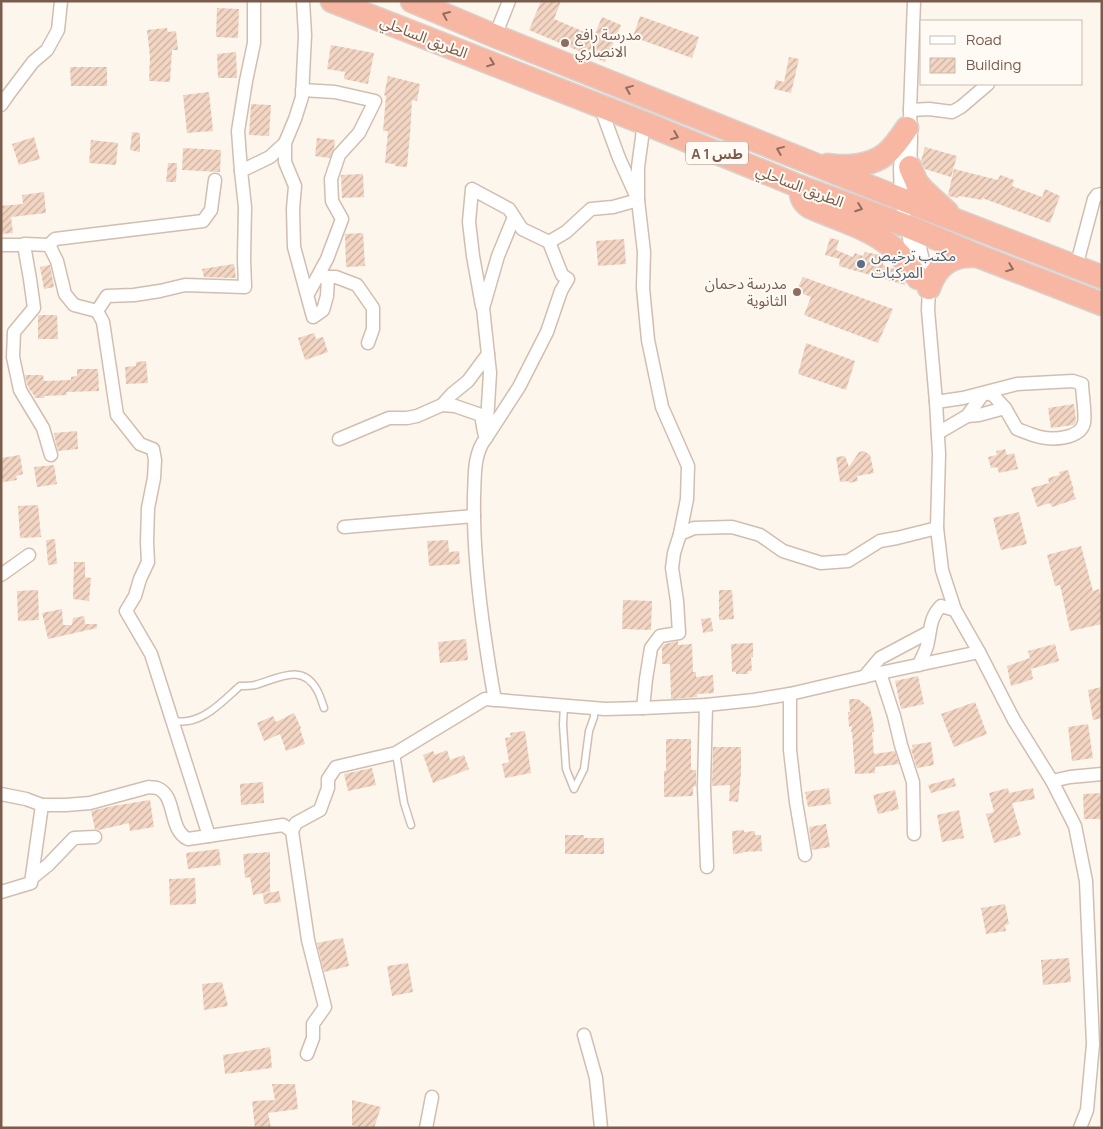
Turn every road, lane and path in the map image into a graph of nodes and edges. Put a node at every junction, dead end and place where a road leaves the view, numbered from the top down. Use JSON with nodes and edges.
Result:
{"nodes":[{"id":1,"x":61,"y":1,"type":"edge"},
{"id":2,"x":254,"y":1,"type":"edge"},
{"id":3,"x":303,"y":1,"type":"edge"},
{"id":4,"x":332,"y":1,"type":"edge"},
{"id":5,"x":412,"y":1,"type":"edge"},
{"id":6,"x":509,"y":1,"type":"edge"},
{"id":7,"x":914,"y":1,"type":"edge"},
{"id":8,"x":495,"y":36,"type":"junction"},
{"id":9,"x":987,"y":85,"type":"edge"},
{"id":10,"x":302,"y":90,"type":"junction"},
{"id":11,"x":1,"y":105,"type":"edge"},
{"id":12,"x":600,"y":106,"type":"junction"},
{"id":13,"x":909,"y":119,"type":"junction"},
{"id":14,"x":644,"y":123,"type":"junction"},
{"id":15,"x":285,"y":143,"type":"junction"},
{"id":16,"x":809,"y":162,"type":"junction"},
{"id":17,"x":910,"y":168,"type":"junction"},
{"id":18,"x":241,"y":171,"type":"junction"},
{"id":19,"x":215,"y":180,"type":"dead end"},
{"id":20,"x":801,"y":187,"type":"junction"},
{"id":21,"x":1102,"y":194,"type":"edge"},
{"id":22,"x":638,"y":200,"type":"junction"},
{"id":23,"x":906,"y":201,"type":"junction"},
{"id":24,"x":514,"y":217,"type":"junction"},
{"id":25,"x":957,"y":221,"type":"junction"},
{"id":26,"x":912,"y":229,"type":"junction"},
{"id":27,"x":549,"y":242,"type":"junction"},
{"id":28,"x":1,"y":245,"type":"edge"},
{"id":29,"x":24,"y":245,"type":"junction"},
{"id":30,"x":49,"y":245,"type":"junction"},
{"id":31,"x":978,"y":256,"type":"junction"},
{"id":32,"x":1076,"y":267,"type":"junction"},
{"id":33,"x":322,"y":277,"type":"junction"},
{"id":34,"x":1102,"y":277,"type":"edge"},
{"id":35,"x":925,"y":292,"type":"junction"},
{"id":36,"x":308,"y":294,"type":"junction"},
{"id":37,"x":1102,"y":304,"type":"edge"},
{"id":38,"x":482,"y":308,"type":"junction"},
{"id":39,"x":97,"y":311,"type":"junction"},
{"id":40,"x":368,"y":343,"type":"dead end"},
{"id":41,"x":488,"y":354,"type":"junction"},
{"id":42,"x":984,"y":393,"type":"junction"},
{"id":43,"x":936,"y":402,"type":"junction"},
{"id":44,"x":442,"y":405,"type":"junction"},
{"id":45,"x":1005,"y":408,"type":"junction"},
{"id":46,"x":967,"y":416,"type":"junction"},
{"id":47,"x":938,"y":433,"type":"junction"},
{"id":48,"x":486,"y":438,"type":"junction"},
{"id":49,"x":339,"y":439,"type":"dead end"},
{"id":50,"x":51,"y":456,"type":"dead end"},
{"id":51,"x":474,"y":516,"type":"junction"},
{"id":52,"x":344,"y":527,"type":"dead end"},
{"id":53,"x":937,"y":528,"type":"junction"},
{"id":54,"x":680,"y":534,"type":"junction"},
{"id":55,"x":29,"y":555,"type":"dead end"},
{"id":56,"x":1,"y":575,"type":"edge"},
{"id":57,"x":955,"y":610,"type":"junction"},
{"id":58,"x":930,"y":632,"type":"junction"},
{"id":59,"x":979,"y":652,"type":"junction"},
{"id":60,"x":919,"y":665,"type":"junction"},
{"id":61,"x":880,"y":673,"type":"junction"},
{"id":62,"x":864,"y":677,"type":"junction"},
{"id":63,"x":790,"y":694,"type":"junction"},
{"id":64,"x":495,"y":700,"type":"junction"},
{"id":65,"x":706,"y":705,"type":"junction"},
{"id":66,"x":564,"y":706,"type":"junction"},
{"id":67,"x":324,"y":708,"type":"dead end"},
{"id":68,"x":594,"y":708,"type":"junction"},
{"id":69,"x":643,"y":708,"type":"junction"},
{"id":70,"x":172,"y":721,"type":"junction"},
{"id":71,"x":396,"y":753,"type":"junction"},
{"id":72,"x":1102,"y":774,"type":"edge"},
{"id":73,"x":1052,"y":781,"type":"junction"},
{"id":74,"x":1,"y":794,"type":"edge"},
{"id":75,"x":42,"y":805,"type":"junction"},
{"id":76,"x":410,"y":825,"type":"dead end"},
{"id":77,"x":292,"y":831,"type":"junction"},
{"id":78,"x":914,"y":834,"type":"dead end"},
{"id":79,"x":209,"y":836,"type":"junction"},
{"id":80,"x":95,"y":837,"type":"dead end"},
{"id":81,"x":805,"y":855,"type":"dead end"},
{"id":82,"x":708,"y":867,"type":"dead end"},
{"id":83,"x":32,"y":878,"type":"junction"},
{"id":84,"x":1,"y":892,"type":"edge"},
{"id":85,"x":584,"y":1035,"type":"dead end"},
{"id":86,"x":307,"y":1054,"type":"dead end"},
{"id":87,"x":432,"y":1096,"type":"dead end"},
{"id":88,"x":426,"y":1128,"type":"edge"},
{"id":89,"x":601,"y":1128,"type":"edge"},
{"id":90,"x":1080,"y":1128,"type":"edge"}],
"edges":[{"from":1,"to":11,"type":"street"},
{"from":2,"to":18,"type":"street"},
{"from":3,"to":10,"type":"street"},
{"from":4,"to":12,"type":"highway","name":"الطريق الساحلي","number":"A 1 طس","one_way":true},
{"from":8,"to":5,"type":"highway","name":"الطريق الساحلي","number":"A 1 طس","one_way":true},
{"from":6,"to":8,"type":"street"},
{"from":7,"to":13,"type":"street"},
{"from":16,"to":8,"type":"highway","name":"الطريق الساحلي","number":"A 1 طس","one_way":true},
{"from":9,"to":13,"type":"street"},
{"from":10,"to":15,"type":"street"},
{"from":10,"to":33,"type":"street"},
{"from":12,"to":14,"type":"highway","name":"الطريق الساحلي","number":"A 1 طس"},
{"from":12,"to":22,"type":"street"},
{"from":13,"to":16,"type":"highway"},
{"from":13,"to":17,"type":"street"},
{"from":13,"to":23,"type":"street"},
{"from":14,"to":20,"type":"highway","name":"الطريق الساحلي","number":"A 1 طس","one_way":true},
{"from":14,"to":22,"type":"street"},
{"from":15,"to":18,"type":"street"},
{"from":15,"to":36,"type":"street"},
{"from":16,"to":23,"type":"highway","name":"الطريق الساحلي","number":"A 1 طس"},
{"from":17,"to":23,"type":"street"},
{"from":17,"to":25,"type":"highway"},
{"from":18,"to":39,"type":"street"},
{"from":19,"to":30,"type":"street"},
{"from":20,"to":26,"type":"highway","name":"الطريق الساحلي","number":"A 1 طس","one_way":true},
{"from":20,"to":35,"type":"highway"},
{"from":21,"to":32,"type":"street"},
{"from":22,"to":27,"type":"street"},
{"from":22,"to":54,"type":"street"},
{"from":23,"to":25,"type":"highway","name":"الطريق الساحلي","number":"A 1 طس"},
{"from":23,"to":26,"type":"street"},
{"from":24,"to":27,"type":"street"},
{"from":24,"to":38,"type":"street"},
{"from":24,"to":38,"type":"street"},
{"from":25,"to":32,"type":"highway","name":"الطريق الساحلي","number":"A 1 طس"},
{"from":26,"to":31,"type":"highway","name":"الطريق الساحلي","number":"A 1 طس"},
{"from":26,"to":35,"type":"street"},
{"from":27,"to":48,"type":"street"},
{"from":28,"to":29,"type":"street"},
{"from":29,"to":30,"type":"street"},
{"from":29,"to":50,"type":"street"},
{"from":30,"to":39,"type":"street"},
{"from":31,"to":35,"type":"highway"},
{"from":31,"to":37,"type":"highway","name":"الطريق الساحلي","number":"A 1 طس","one_way":true},
{"from":32,"to":34,"type":"highway","name":"الطريق الساحلي","number":"A 1 طس"},
{"from":33,"to":36,"type":"street"},
{"from":33,"to":36,"type":"street"},
{"from":33,"to":40,"type":"street"},
{"from":35,"to":43,"type":"street"},
{"from":38,"to":41,"type":"street"},
{"from":39,"to":70,"type":"street"},
{"from":41,"to":44,"type":"street"},
{"from":41,"to":48,"type":"street"},
{"from":42,"to":43,"type":"street"},
{"from":42,"to":45,"type":"street"},
{"from":42,"to":45,"type":"street"},
{"from":42,"to":46,"type":"street"},
{"from":43,"to":47,"type":"street"},
{"from":44,"to":48,"type":"street"},
{"from":44,"to":49,"type":"street"},
{"from":45,"to":46,"type":"street"},
{"from":46,"to":47,"type":"street"},
{"from":47,"to":53,"type":"street"},
{"from":48,"to":51,"type":"street"},
{"from":51,"to":52,"type":"street"},
{"from":51,"to":64,"type":"street"},
{"from":53,"to":54,"type":"street"},
{"from":53,"to":57,"type":"street"},
{"from":54,"to":69,"type":"street"},
{"from":55,"to":56,"type":"street"},
{"from":57,"to":58,"type":"street"},
{"from":57,"to":59,"type":"street"},
{"from":58,"to":60,"type":"street"},
{"from":58,"to":62,"type":"street"},
{"from":59,"to":60,"type":"street"},
{"from":59,"to":73,"type":"street"},
{"from":60,"to":61,"type":"street"},
{"from":61,"to":62,"type":"street"},
{"from":61,"to":78,"type":"street"},
{"from":62,"to":63,"type":"street"},
{"from":63,"to":65,"type":"street"},
{"from":63,"to":81,"type":"street"},
{"from":64,"to":66,"type":"street"},
{"from":64,"to":71,"type":"street"},
{"from":65,"to":69,"type":"street"},
{"from":65,"to":82,"type":"street"},
{"from":66,"to":68,"type":"street"},
{"from":66,"to":68,"type":"lane"},
{"from":67,"to":70,"type":"lane"},
{"from":68,"to":69,"type":"street"},
{"from":70,"to":79,"type":"street"},
{"from":71,"to":76,"type":"lane"},
{"from":71,"to":77,"type":"street"},
{"from":72,"to":73,"type":"street"},
{"from":73,"to":90,"type":"street"},
{"from":74,"to":75,"type":"street"},
{"from":75,"to":79,"type":"street"},
{"from":75,"to":83,"type":"street"},
{"from":77,"to":79,"type":"street"},
{"from":77,"to":86,"type":"street"},
{"from":80,"to":83,"type":"street"},
{"from":83,"to":84,"type":"street"},
{"from":85,"to":89,"type":"street"},
{"from":87,"to":88,"type":"street"}]}
